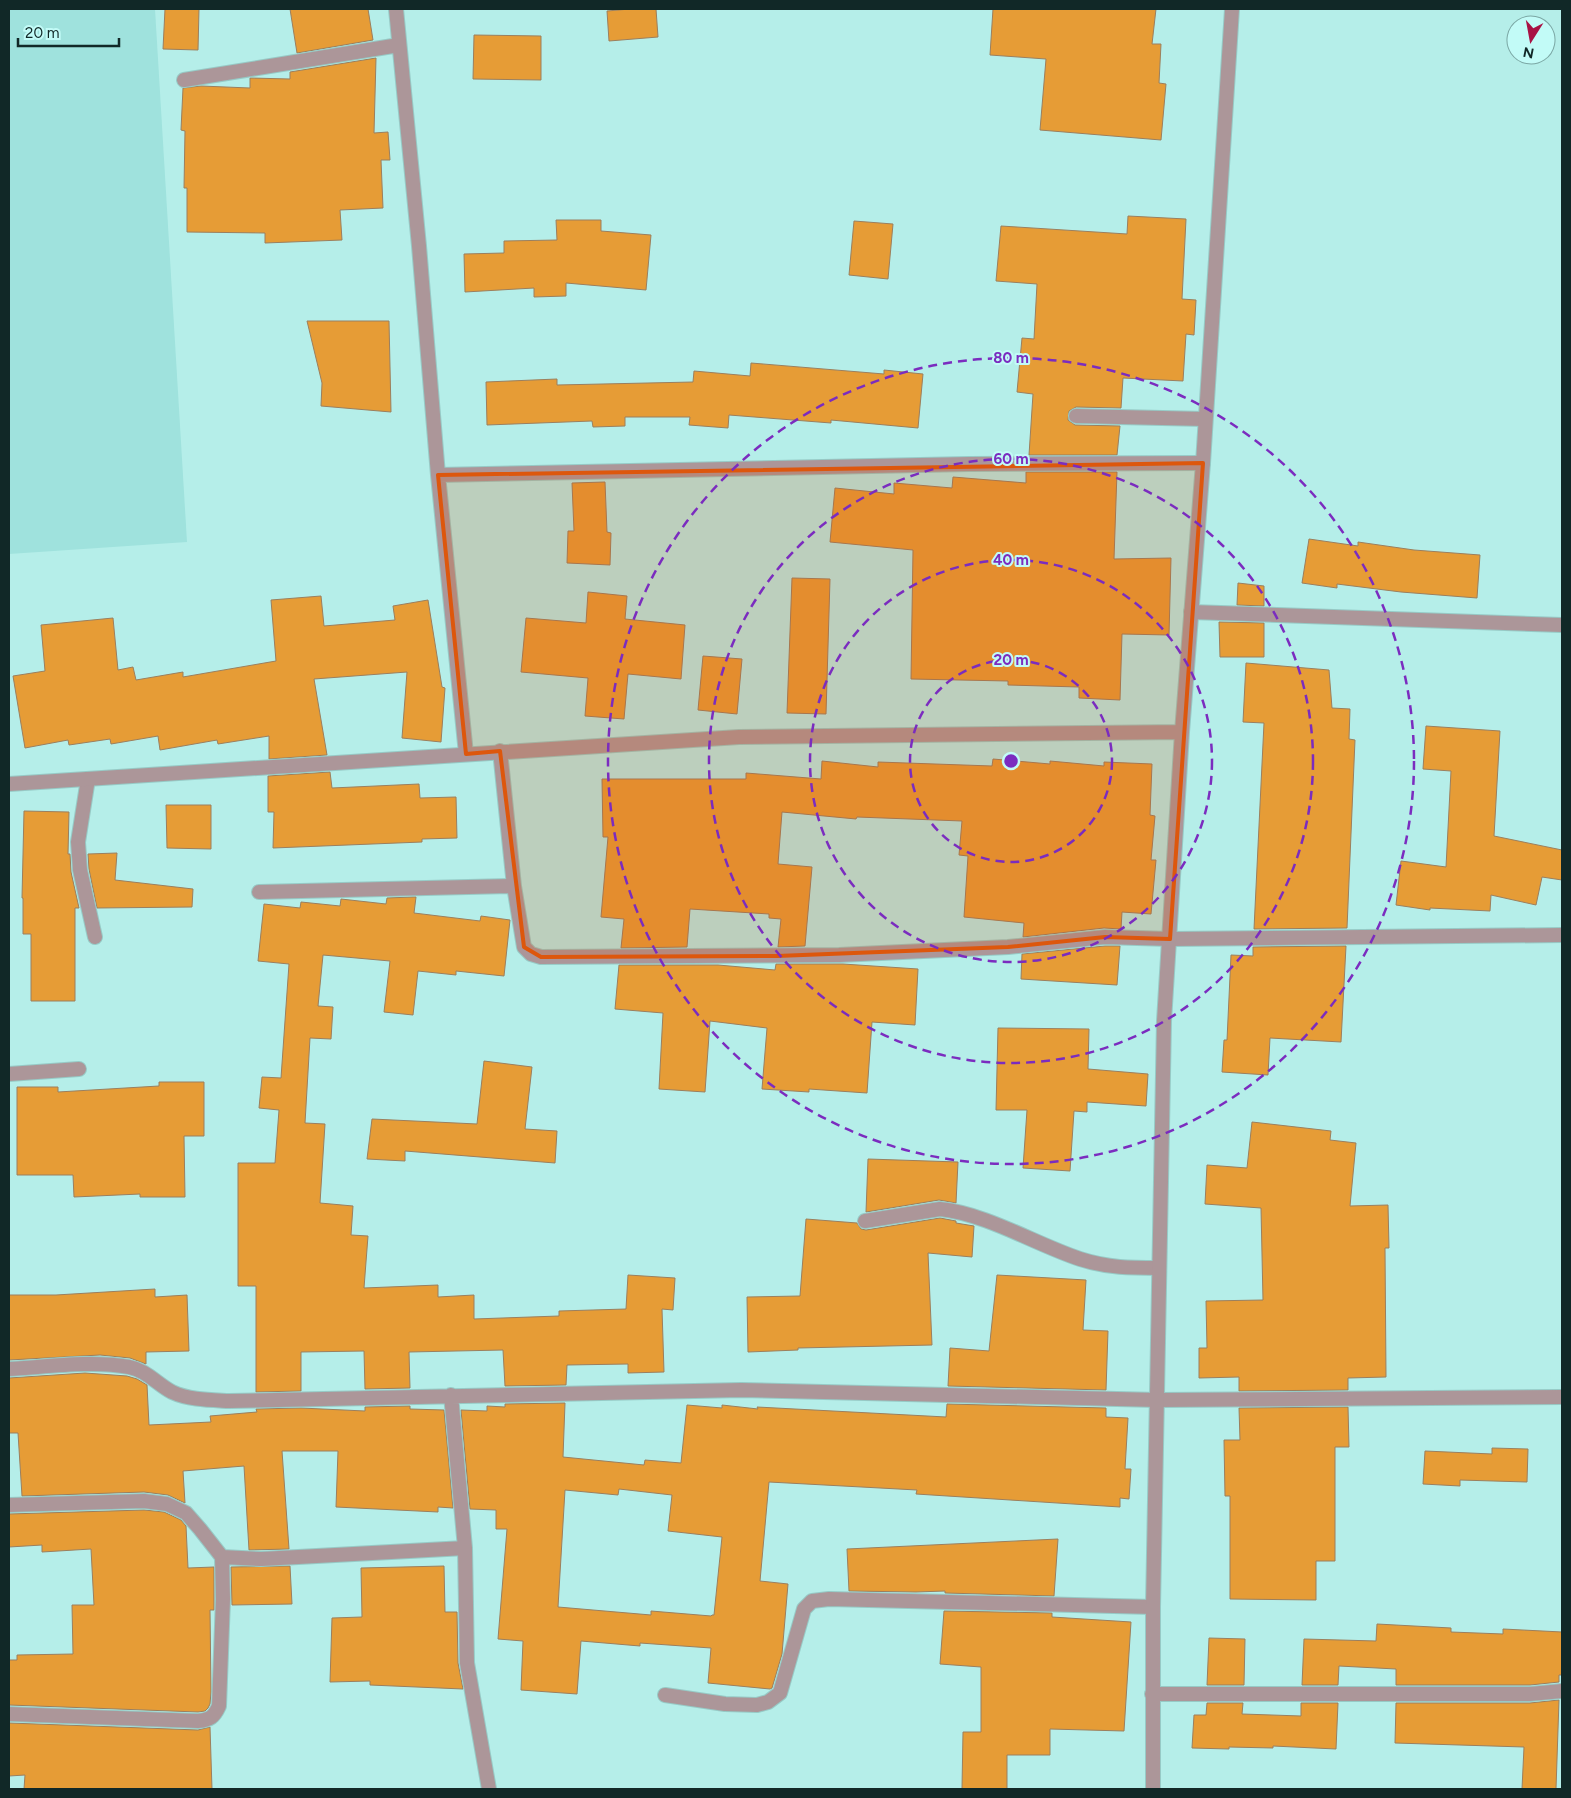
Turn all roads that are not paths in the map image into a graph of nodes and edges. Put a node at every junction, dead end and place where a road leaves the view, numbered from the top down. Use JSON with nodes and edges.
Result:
{"nodes":[{"id":1,"x":396,"y":9,"type":"edge"},
{"id":2,"x":1232,"y":9,"type":"edge"},
{"id":3,"x":399,"y":44,"type":"junction"},
{"id":4,"x":184,"y":80,"type":"dead end"},
{"id":5,"x":1076,"y":416,"type":"dead end"},
{"id":6,"x":1205,"y":419,"type":"junction"},
{"id":7,"x":1202,"y":463,"type":"junction"},
{"id":8,"x":438,"y":475,"type":"junction"},
{"id":9,"x":1190,"y":612,"type":"junction"},
{"id":10,"x":1562,"y":625,"type":"edge"},
{"id":11,"x":1182,"y":732,"type":"junction"},
{"id":12,"x":500,"y":752,"type":"junction"},
{"id":13,"x":466,"y":754,"type":"junction"},
{"id":14,"x":88,"y":778,"type":"junction"},
{"id":15,"x":9,"y":784,"type":"edge"},
{"id":16,"x":514,"y":886,"type":"junction"},
{"id":17,"x":259,"y":892,"type":"dead end"},
{"id":18,"x":1562,"y":935,"type":"edge"},
{"id":19,"x":95,"y":937,"type":"dead end"},
{"id":20,"x":1170,"y":939,"type":"junction"},
{"id":21,"x":79,"y":1069,"type":"dead end"},
{"id":22,"x":9,"y":1074,"type":"edge"},
{"id":23,"x":865,"y":1220,"type":"dead end"},
{"id":24,"x":1160,"y":1268,"type":"junction"},
{"id":25,"x":9,"y":1369,"type":"edge"},
{"id":26,"x":451,"y":1395,"type":"junction"},
{"id":27,"x":1562,"y":1397,"type":"edge"},
{"id":28,"x":1157,"y":1400,"type":"junction"},
{"id":29,"x":9,"y":1506,"type":"edge"},
{"id":30,"x":465,"y":1548,"type":"junction"},
{"id":31,"x":222,"y":1557,"type":"junction"},
{"id":32,"x":1153,"y":1607,"type":"junction"},
{"id":33,"x":1562,"y":1691,"type":"edge"},
{"id":34,"x":1152,"y":1694,"type":"junction"},
{"id":35,"x":665,"y":1695,"type":"dead end"},
{"id":36,"x":9,"y":1714,"type":"edge"},
{"id":37,"x":489,"y":1789,"type":"edge"},
{"id":38,"x":1152,"y":1789,"type":"edge"}],
"edges":[{"from":1,"to":3,"type":"street"},
{"from":2,"to":6,"type":"street"},
{"from":3,"to":4,"type":"street"},
{"from":3,"to":8,"type":"street"},
{"from":5,"to":6,"type":"street"},
{"from":6,"to":7,"type":"street"},
{"from":7,"to":8,"type":"street"},
{"from":7,"to":9,"type":"street"},
{"from":8,"to":13,"type":"street"},
{"from":9,"to":10,"type":"street"},
{"from":9,"to":11,"type":"street"},
{"from":11,"to":12,"type":"street"},
{"from":11,"to":20,"type":"street"},
{"from":12,"to":13,"type":"street"},
{"from":12,"to":16,"type":"street"},
{"from":13,"to":14,"type":"street"},
{"from":14,"to":15,"type":"street"},
{"from":14,"to":19,"type":"street"},
{"from":16,"to":17,"type":"street"},
{"from":16,"to":20,"type":"street"},
{"from":18,"to":20,"type":"street"},
{"from":20,"to":24,"type":"street"},
{"from":21,"to":22,"type":"street"},
{"from":23,"to":24,"type":"street"},
{"from":24,"to":28,"type":"street"},
{"from":25,"to":26,"type":"street"},
{"from":26,"to":28,"type":"street"},
{"from":26,"to":30,"type":"street"},
{"from":27,"to":28,"type":"street"},
{"from":28,"to":32,"type":"street"},
{"from":29,"to":31,"type":"street"},
{"from":30,"to":31,"type":"street"},
{"from":30,"to":37,"type":"street"},
{"from":31,"to":36,"type":"street"},
{"from":32,"to":34,"type":"street"},
{"from":32,"to":35,"type":"street"},
{"from":33,"to":34,"type":"street"},
{"from":34,"to":38,"type":"street"}]}
